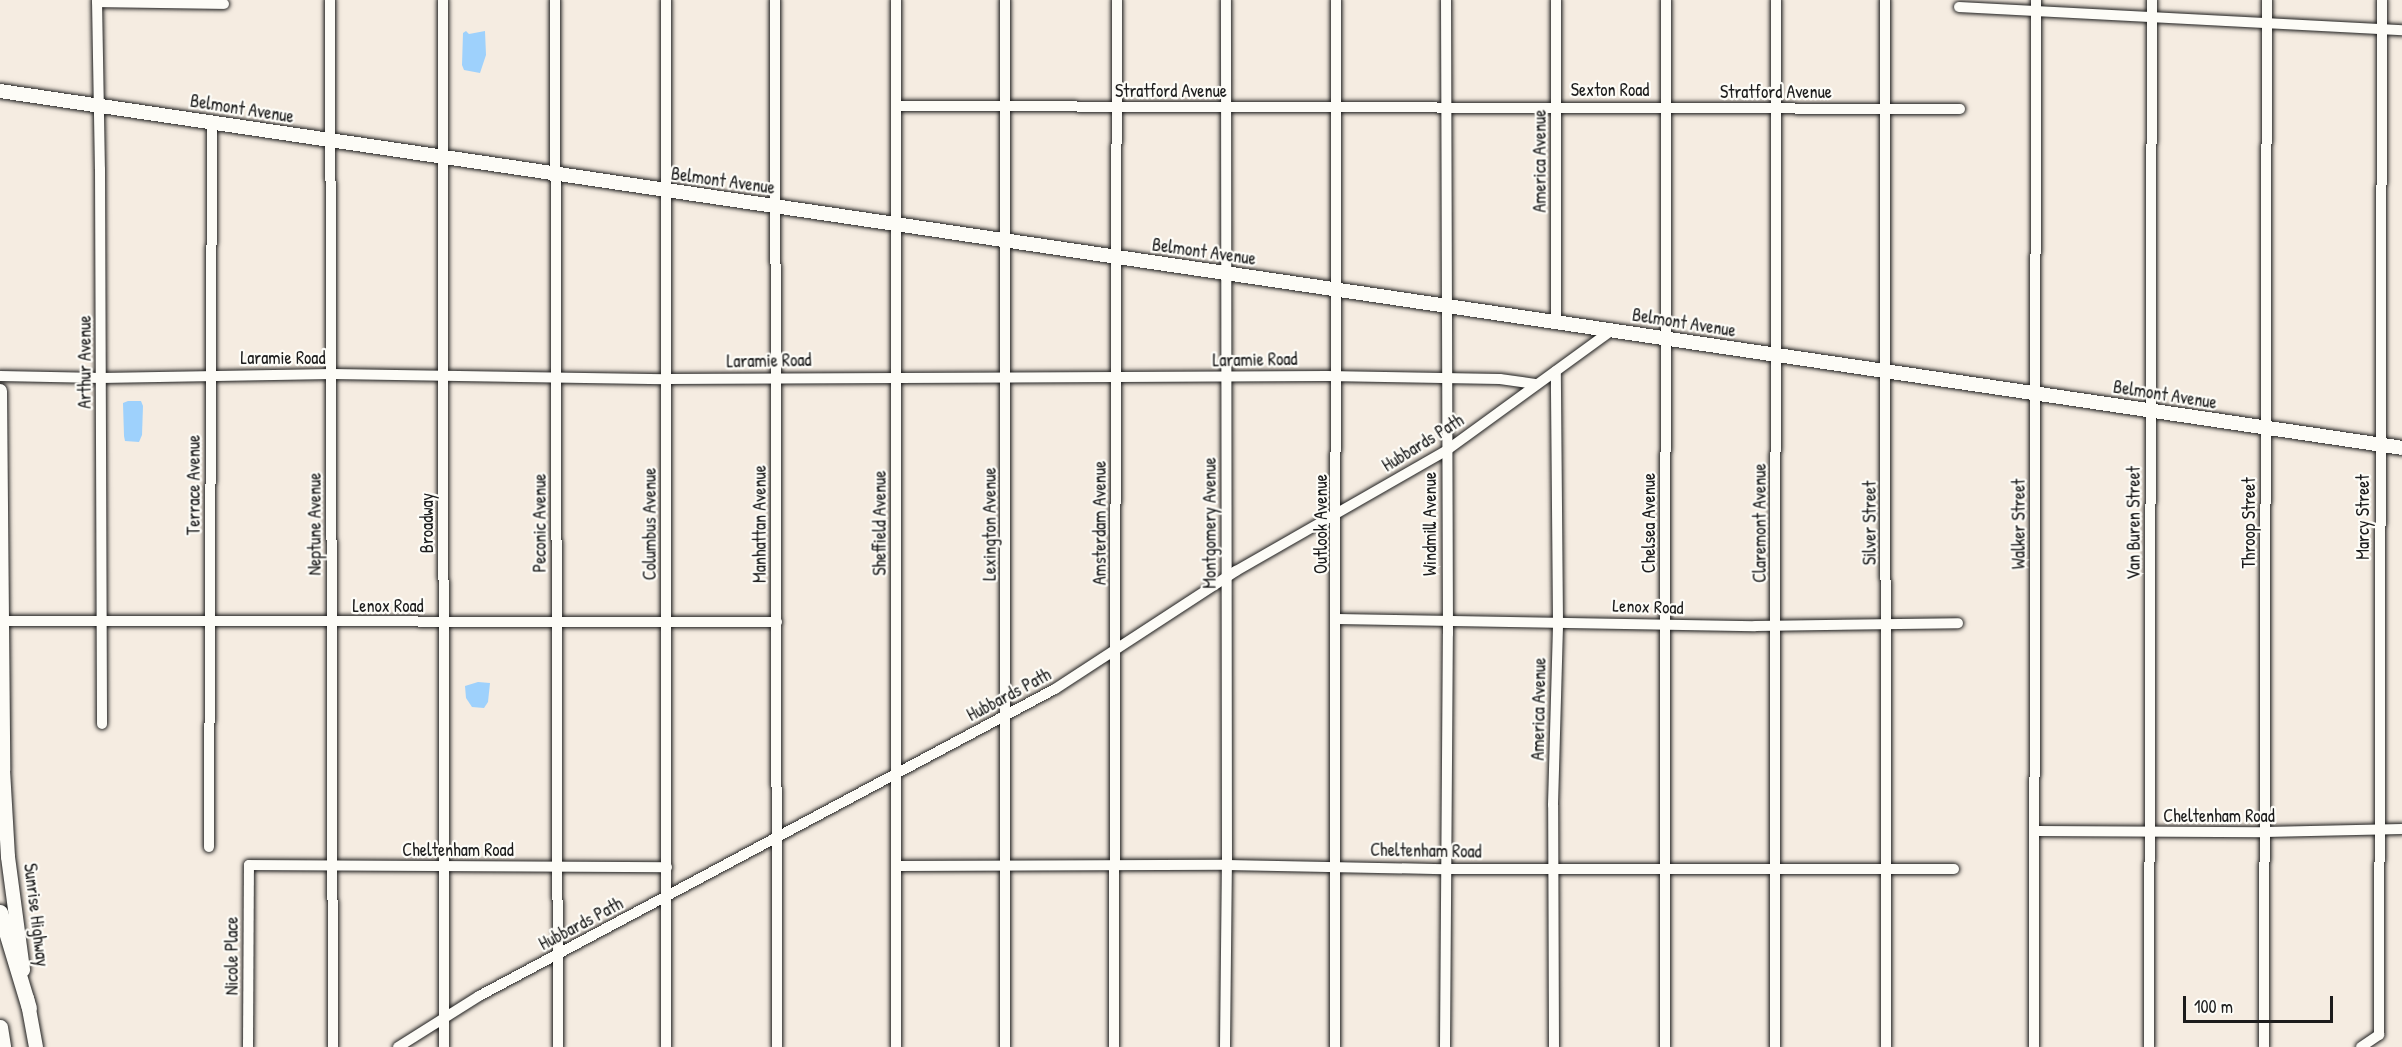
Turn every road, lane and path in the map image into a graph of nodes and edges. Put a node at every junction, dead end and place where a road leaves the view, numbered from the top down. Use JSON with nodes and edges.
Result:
{"nodes":[{"id":1,"x":330,"y":0,"type":"edge"},
{"id":2,"x":443,"y":0,"type":"edge"},
{"id":3,"x":555,"y":0,"type":"edge"},
{"id":4,"x":666,"y":0,"type":"edge"},
{"id":5,"x":776,"y":0,"type":"edge"},
{"id":6,"x":896,"y":0,"type":"edge"},
{"id":7,"x":1005,"y":0,"type":"edge"},
{"id":8,"x":1117,"y":0,"type":"edge"},
{"id":9,"x":1226,"y":0,"type":"edge"},
{"id":10,"x":1336,"y":0,"type":"edge"},
{"id":11,"x":1446,"y":0,"type":"edge"},
{"id":12,"x":1556,"y":0,"type":"edge"},
{"id":13,"x":1666,"y":0,"type":"edge"},
{"id":14,"x":1776,"y":0,"type":"edge"},
{"id":15,"x":1885,"y":0,"type":"edge"},
{"id":16,"x":2152,"y":0,"type":"edge"},
{"id":17,"x":2266,"y":0,"type":"edge"},
{"id":18,"x":2382,"y":0,"type":"edge"},
{"id":19,"x":97,"y":1,"type":"edge"},
{"id":20,"x":224,"y":4,"type":"dead end"},
{"id":21,"x":2036,"y":6,"type":"edge"},
{"id":22,"x":1959,"y":7,"type":"dead end"},
{"id":23,"x":2152,"y":18,"type":"junction"},
{"id":24,"x":2266,"y":24,"type":"junction"},
{"id":25,"x":2382,"y":29,"type":"junction"},
{"id":26,"x":2402,"y":30,"type":"edge"},
{"id":27,"x":0,"y":91,"type":"edge"},
{"id":28,"x":99,"y":106,"type":"junction"},
{"id":29,"x":897,"y":106,"type":"junction"},
{"id":30,"x":1005,"y":107,"type":"junction"},
{"id":31,"x":1117,"y":107,"type":"junction"},
{"id":32,"x":1226,"y":107,"type":"junction"},
{"id":33,"x":1336,"y":107,"type":"junction"},
{"id":34,"x":1446,"y":107,"type":"junction"},
{"id":35,"x":1556,"y":107,"type":"junction"},
{"id":36,"x":1666,"y":107,"type":"junction"},
{"id":37,"x":1776,"y":108,"type":"junction"},
{"id":38,"x":1886,"y":109,"type":"junction"},
{"id":39,"x":1960,"y":109,"type":"dead end"},
{"id":40,"x":212,"y":123,"type":"junction"},
{"id":41,"x":330,"y":141,"type":"junction"},
{"id":42,"x":443,"y":157,"type":"junction"},
{"id":43,"x":555,"y":174,"type":"junction"},
{"id":44,"x":666,"y":190,"type":"junction"},
{"id":45,"x":776,"y":207,"type":"junction"},
{"id":46,"x":896,"y":224,"type":"junction"},
{"id":47,"x":1005,"y":241,"type":"junction"},
{"id":48,"x":1117,"y":257,"type":"junction"},
{"id":49,"x":1226,"y":274,"type":"junction"},
{"id":50,"x":1336,"y":290,"type":"junction"},
{"id":51,"x":1446,"y":305,"type":"junction"},
{"id":52,"x":1556,"y":322,"type":"junction"},
{"id":53,"x":1612,"y":330,"type":"junction"},
{"id":54,"x":1666,"y":339,"type":"junction"},
{"id":55,"x":1776,"y":355,"type":"junction"},
{"id":56,"x":1556,"y":371,"type":"junction"},
{"id":57,"x":1887,"y":371,"type":"junction"},
{"id":58,"x":332,"y":374,"type":"junction"},
{"id":59,"x":211,"y":375,"type":"junction"},
{"id":60,"x":444,"y":375,"type":"junction"},
{"id":61,"x":0,"y":376,"type":"edge"},
{"id":62,"x":1006,"y":376,"type":"junction"},
{"id":63,"x":1337,"y":376,"type":"junction"},
{"id":64,"x":557,"y":377,"type":"junction"},
{"id":65,"x":776,"y":377,"type":"junction"},
{"id":66,"x":896,"y":377,"type":"junction"},
{"id":67,"x":1116,"y":377,"type":"junction"},
{"id":68,"x":1227,"y":377,"type":"junction"},
{"id":69,"x":1447,"y":377,"type":"junction"},
{"id":70,"x":101,"y":378,"type":"junction"},
{"id":71,"x":666,"y":379,"type":"junction"},
{"id":72,"x":1537,"y":384,"type":"junction"},
{"id":73,"x":0,"y":391,"type":"edge"},
{"id":74,"x":2035,"y":393,"type":"junction"},
{"id":75,"x":2151,"y":410,"type":"junction"},
{"id":76,"x":2265,"y":428,"type":"junction"},
{"id":77,"x":2380,"y":445,"type":"junction"},
{"id":78,"x":2402,"y":448,"type":"edge"},
{"id":79,"x":1447,"y":450,"type":"junction"},
{"id":80,"x":1337,"y":514,"type":"junction"},
{"id":81,"x":1226,"y":577,"type":"junction"},
{"id":82,"x":1337,"y":619,"type":"junction"},
{"id":83,"x":1447,"y":620,"type":"junction"},
{"id":84,"x":1,"y":621,"type":"edge"},
{"id":85,"x":1558,"y":621,"type":"junction"},
{"id":86,"x":102,"y":622,"type":"junction"},
{"id":87,"x":210,"y":622,"type":"junction"},
{"id":88,"x":444,"y":622,"type":"junction"},
{"id":89,"x":556,"y":622,"type":"junction"},
{"id":90,"x":666,"y":622,"type":"junction"},
{"id":91,"x":777,"y":622,"type":"junction"},
{"id":92,"x":332,"y":623,"type":"junction"},
{"id":93,"x":1887,"y":623,"type":"junction"},
{"id":94,"x":1958,"y":623,"type":"dead end"},
{"id":95,"x":1776,"y":624,"type":"junction"},
{"id":96,"x":1665,"y":625,"type":"junction"},
{"id":97,"x":1116,"y":650,"type":"junction"},
{"id":98,"x":1007,"y":716,"type":"junction"},
{"id":99,"x":102,"y":723,"type":"dead end"},
{"id":100,"x":897,"y":772,"type":"junction"},
{"id":101,"x":2402,"y":829,"type":"edge"},
{"id":102,"x":2036,"y":831,"type":"junction"},
{"id":103,"x":2379,"y":831,"type":"junction"},
{"id":104,"x":2150,"y":832,"type":"junction"},
{"id":105,"x":2265,"y":832,"type":"junction"},
{"id":106,"x":777,"y":837,"type":"junction"},
{"id":107,"x":209,"y":847,"type":"dead end"},
{"id":108,"x":1116,"y":865,"type":"junction"},
{"id":109,"x":1227,"y":865,"type":"junction"},
{"id":110,"x":1336,"y":865,"type":"junction"},
{"id":111,"x":249,"y":866,"type":"joint"},
{"id":112,"x":333,"y":866,"type":"junction"},
{"id":113,"x":444,"y":866,"type":"junction"},
{"id":114,"x":556,"y":866,"type":"junction"},
{"id":115,"x":897,"y":866,"type":"junction"},
{"id":116,"x":1006,"y":866,"type":"junction"},
{"id":117,"x":667,"y":867,"type":"junction"},
{"id":118,"x":1775,"y":868,"type":"junction"},
{"id":119,"x":1886,"y":868,"type":"junction"},
{"id":120,"x":1445,"y":869,"type":"junction"},
{"id":121,"x":1554,"y":869,"type":"junction"},
{"id":122,"x":1665,"y":869,"type":"junction"},
{"id":123,"x":1954,"y":869,"type":"dead end"},
{"id":124,"x":667,"y":898,"type":"junction"},
{"id":125,"x":0,"y":912,"type":"edge"},
{"id":126,"x":556,"y":956,"type":"junction"},
{"id":127,"x":29,"y":1008,"type":"junction"},
{"id":128,"x":444,"y":1017,"type":"junction"},
{"id":129,"x":0,"y":1027,"type":"edge"},
{"id":130,"x":3,"y":1047,"type":"edge"},
{"id":131,"x":36,"y":1047,"type":"edge"},
{"id":132,"x":248,"y":1047,"type":"edge"},
{"id":133,"x":333,"y":1047,"type":"edge"},
{"id":134,"x":398,"y":1047,"type":"edge"},
{"id":135,"x":444,"y":1047,"type":"edge"},
{"id":136,"x":558,"y":1047,"type":"edge"},
{"id":137,"x":666,"y":1047,"type":"edge"},
{"id":138,"x":777,"y":1047,"type":"edge"},
{"id":139,"x":896,"y":1047,"type":"edge"},
{"id":140,"x":1005,"y":1047,"type":"edge"},
{"id":141,"x":1114,"y":1047,"type":"edge"},
{"id":142,"x":1225,"y":1047,"type":"edge"},
{"id":143,"x":1335,"y":1047,"type":"edge"},
{"id":144,"x":1445,"y":1047,"type":"edge"},
{"id":145,"x":1554,"y":1047,"type":"edge"},
{"id":146,"x":1665,"y":1047,"type":"edge"},
{"id":147,"x":1775,"y":1047,"type":"edge"},
{"id":148,"x":1886,"y":1047,"type":"edge"},
{"id":149,"x":2034,"y":1047,"type":"edge"},
{"id":150,"x":2149,"y":1047,"type":"edge"},
{"id":151,"x":2264,"y":1047,"type":"edge"},
{"id":152,"x":2361,"y":1047,"type":"edge"}],
"edges":[{"from":1,"to":41,"type":"street","name":"Neptune Avenue"},
{"from":2,"to":42,"type":"street","name":"Broadway"},
{"from":3,"to":43,"type":"street","name":"Peconic Avenue"},
{"from":4,"to":44,"type":"street","name":"Columbus Avenue"},
{"from":5,"to":45,"type":"street","name":"Manhattan Avenue"},
{"from":6,"to":29,"type":"street","name":"Sheffield Avenue"},
{"from":7,"to":30,"type":"street","name":"Lexington Avenue"},
{"from":8,"to":31,"type":"street","name":"Amsterdam Avenue"},
{"from":9,"to":32,"type":"street","name":"Montgomery Avenue"},
{"from":10,"to":33,"type":"street","name":"Outlook Avenue"},
{"from":11,"to":34,"type":"street","name":"Windmill Avenue"},
{"from":12,"to":35,"type":"street","name":"America Avenue"},
{"from":13,"to":36,"type":"street","name":"Chelsea Avenue"},
{"from":14,"to":37,"type":"street","name":"Claremont Avenue"},
{"from":15,"to":38,"type":"street","name":"Silver Street"},
{"from":16,"to":23,"type":"street","name":"Van Buren Street"},
{"from":17,"to":24,"type":"street","name":"Throop Street"},
{"from":18,"to":25,"type":"street","name":"Marcy Street"},
{"from":19,"to":20,"type":"street"},
{"from":19,"to":28,"type":"street","name":"Arthur Avenue"},
{"from":21,"to":22,"type":"street"},
{"from":21,"to":23,"type":"street"},
{"from":21,"to":74,"type":"street","name":"Walker Street"},
{"from":23,"to":24,"type":"street"},
{"from":23,"to":75,"type":"street","name":"Van Buren Street"},
{"from":24,"to":25,"type":"street"},
{"from":24,"to":76,"type":"street","name":"Throop Street"},
{"from":25,"to":26,"type":"street"},
{"from":25,"to":77,"type":"street","name":"Marcy Street"},
{"from":27,"to":28,"type":"main road","name":"Belmont Avenue"},
{"from":28,"to":40,"type":"main road","name":"Belmont Avenue"},
{"from":28,"to":70,"type":"street","name":"Arthur Avenue"},
{"from":29,"to":30,"type":"street","name":"Stratford Avenue"},
{"from":29,"to":46,"type":"street","name":"Sheffield Avenue"},
{"from":30,"to":31,"type":"street","name":"Stratford Avenue"},
{"from":30,"to":47,"type":"street","name":"Lexington Avenue"},
{"from":31,"to":32,"type":"street","name":"Stratford Avenue"},
{"from":31,"to":48,"type":"street","name":"Amsterdam Avenue"},
{"from":32,"to":33,"type":"street","name":"Stratford Avenue"},
{"from":32,"to":49,"type":"street","name":"Montgomery Avenue"},
{"from":33,"to":34,"type":"street","name":"Stratford Avenue"},
{"from":33,"to":50,"type":"street","name":"Outlook Avenue"},
{"from":34,"to":35,"type":"street","name":"Sexton Road"},
{"from":34,"to":51,"type":"street","name":"Windmill Avenue"},
{"from":35,"to":36,"type":"street","name":"Sexton Road"},
{"from":35,"to":52,"type":"street","name":"America Avenue"},
{"from":36,"to":37,"type":"street","name":"Stratford Avenue"},
{"from":36,"to":54,"type":"street","name":"Chelsea Avenue"},
{"from":37,"to":38,"type":"street","name":"Stratford Avenue"},
{"from":37,"to":55,"type":"street","name":"Claremont Avenue"},
{"from":38,"to":39,"type":"street"},
{"from":38,"to":57,"type":"street","name":"Silver Street"},
{"from":40,"to":41,"type":"main road","name":"Belmont Avenue"},
{"from":40,"to":59,"type":"street","name":"Terrace Avenue"},
{"from":41,"to":42,"type":"main road","name":"Belmont Avenue"},
{"from":41,"to":58,"type":"street","name":"Neptune Avenue"},
{"from":42,"to":43,"type":"main road","name":"Belmont Avenue"},
{"from":42,"to":60,"type":"street","name":"Broadway"},
{"from":43,"to":44,"type":"main road","name":"Belmont Avenue"},
{"from":43,"to":64,"type":"street","name":"Peconic Avenue"},
{"from":44,"to":45,"type":"main road","name":"Belmont Avenue"},
{"from":44,"to":71,"type":"street","name":"Columbus Avenue"},
{"from":45,"to":46,"type":"main road","name":"Belmont Avenue"},
{"from":45,"to":65,"type":"street","name":"Manhattan Avenue"},
{"from":46,"to":47,"type":"main road","name":"Belmont Avenue"},
{"from":46,"to":66,"type":"street","name":"Sheffield Avenue"},
{"from":47,"to":48,"type":"main road","name":"Belmont Avenue"},
{"from":47,"to":62,"type":"street","name":"Lexington Avenue"},
{"from":48,"to":49,"type":"main road","name":"Belmont Avenue"},
{"from":48,"to":67,"type":"street","name":"Amsterdam Avenue"},
{"from":49,"to":50,"type":"main road","name":"Belmont Avenue"},
{"from":49,"to":68,"type":"street","name":"Montgomery Avenue"},
{"from":50,"to":51,"type":"main road","name":"Belmont Avenue"},
{"from":50,"to":63,"type":"street","name":"Outlook Avenue"},
{"from":51,"to":52,"type":"main road","name":"Belmont Avenue"},
{"from":51,"to":69,"type":"street","name":"Windmill Avenue"},
{"from":52,"to":53,"type":"main road","name":"Belmont Avenue"},
{"from":53,"to":54,"type":"main road","name":"Belmont Avenue"},
{"from":53,"to":56,"type":"street","name":"Hubbards Path"},
{"from":54,"to":55,"type":"main road","name":"Belmont Avenue"},
{"from":54,"to":96,"type":"street","name":"Chelsea Avenue"},
{"from":55,"to":57,"type":"main road","name":"Belmont Avenue"},
{"from":55,"to":95,"type":"street","name":"Claremont Avenue"},
{"from":56,"to":72,"type":"street","name":"Hubbards Path"},
{"from":56,"to":85,"type":"street","name":"America Avenue"},
{"from":57,"to":74,"type":"main road","name":"Belmont Avenue"},
{"from":57,"to":93,"type":"street","name":"Silver Street"},
{"from":58,"to":59,"type":"street","name":"Laramie Road"},
{"from":58,"to":60,"type":"street","name":"Laramie Road"},
{"from":58,"to":92,"type":"street","name":"Neptune Avenue"},
{"from":59,"to":70,"type":"street","name":"Laramie Road"},
{"from":59,"to":87,"type":"street","name":"Terrace Avenue"},
{"from":60,"to":64,"type":"street","name":"Laramie Road"},
{"from":60,"to":88,"type":"street","name":"Broadway"},
{"from":61,"to":70,"type":"street","name":"Laramie Road"},
{"from":62,"to":66,"type":"street","name":"Laramie Road"},
{"from":62,"to":67,"type":"street","name":"Laramie Road"},
{"from":62,"to":98,"type":"street","name":"Lexington Avenue"},
{"from":63,"to":68,"type":"street","name":"Laramie Road"},
{"from":63,"to":69,"type":"street","name":"Laramie Road"},
{"from":63,"to":80,"type":"street","name":"Outlook Avenue"},
{"from":64,"to":71,"type":"street","name":"Laramie Road"},
{"from":64,"to":89,"type":"street","name":"Peconic Avenue"},
{"from":65,"to":66,"type":"street","name":"Laramie Road"},
{"from":65,"to":71,"type":"street","name":"Laramie Road"},
{"from":65,"to":91,"type":"street","name":"Manhattan Avenue"},
{"from":66,"to":100,"type":"street","name":"Sheffield Avenue"},
{"from":67,"to":68,"type":"street","name":"Laramie Road"},
{"from":67,"to":97,"type":"street","name":"Amsterdam Avenue"},
{"from":68,"to":81,"type":"street","name":"Montgomery Avenue"},
{"from":69,"to":72,"type":"street","name":"Laramie Road"},
{"from":69,"to":79,"type":"street","name":"Windmill Avenue"},
{"from":70,"to":86,"type":"street","name":"Arthur Avenue"},
{"from":71,"to":90,"type":"street","name":"Columbus Avenue"},
{"from":72,"to":79,"type":"street","name":"Hubbards Path"},
{"from":73,"to":84,"type":"main road","name":"Sunrise Highway"},
{"from":74,"to":75,"type":"main road","name":"Belmont Avenue"},
{"from":74,"to":102,"type":"street","name":"Walker Street"},
{"from":75,"to":76,"type":"main road","name":"Belmont Avenue"},
{"from":75,"to":104,"type":"street","name":"Van Buren Street"},
{"from":76,"to":77,"type":"main road","name":"Belmont Avenue"},
{"from":76,"to":105,"type":"street","name":"Throop Street"},
{"from":77,"to":78,"type":"main road","name":"Belmont Avenue"},
{"from":77,"to":103,"type":"street","name":"Marcy Street"},
{"from":79,"to":80,"type":"street","name":"Hubbards Path"},
{"from":79,"to":83,"type":"street","name":"Windmill Avenue"},
{"from":80,"to":81,"type":"street","name":"Hubbards Path"},
{"from":80,"to":82,"type":"street","name":"Outlook Avenue"},
{"from":81,"to":97,"type":"street","name":"Hubbards Path"},
{"from":81,"to":109,"type":"street","name":"Montgomery Avenue"},
{"from":82,"to":83,"type":"street","name":"Lenox Road"},
{"from":82,"to":110,"type":"street","name":"Outlook Avenue"},
{"from":83,"to":85,"type":"street","name":"Lenox Road"},
{"from":83,"to":120,"type":"street","name":"Windmill Avenue"},
{"from":84,"to":86,"type":"street","name":"Lenox Road"},
{"from":84,"to":127,"type":"main road","name":"Sunrise Highway"},
{"from":85,"to":96,"type":"street","name":"Lenox Road"},
{"from":85,"to":121,"type":"street","name":"America Avenue"},
{"from":86,"to":87,"type":"street","name":"Lenox Road"},
{"from":86,"to":99,"type":"street","name":"Arthur Avenue"},
{"from":87,"to":92,"type":"street","name":"Lenox Road"},
{"from":87,"to":107,"type":"street","name":"Terrace Avenue"},
{"from":88,"to":89,"type":"street","name":"Lenox Road"},
{"from":88,"to":92,"type":"street","name":"Lenox Road"},
{"from":88,"to":113,"type":"street","name":"Broadway"},
{"from":89,"to":90,"type":"street","name":"Lenox Road"},
{"from":89,"to":114,"type":"street","name":"Peconic Avenue"},
{"from":90,"to":91,"type":"street","name":"Lenox Road"},
{"from":90,"to":117,"type":"street","name":"Columbus Avenue"},
{"from":91,"to":106,"type":"street","name":"Manhattan Avenue"},
{"from":92,"to":112,"type":"street","name":"Neptune Avenue"},
{"from":93,"to":94,"type":"street","name":"Lenox Road"},
{"from":93,"to":95,"type":"street","name":"Lenox Road"},
{"from":93,"to":119,"type":"street","name":"Silver Street"},
{"from":95,"to":96,"type":"street","name":"Lenox Road"},
{"from":95,"to":118,"type":"street","name":"Claremont Avenue"},
{"from":96,"to":122,"type":"street","name":"Chelsea Avenue"},
{"from":97,"to":98,"type":"street","name":"Hubbards Path"},
{"from":97,"to":108,"type":"street","name":"Amsterdam Avenue"},
{"from":98,"to":100,"type":"street","name":"Hubbards Path"},
{"from":98,"to":116,"type":"street","name":"Lexington Avenue"},
{"from":100,"to":106,"type":"street","name":"Hubbards Path"},
{"from":100,"to":115,"type":"street","name":"Sheffield Avenue"},
{"from":101,"to":103,"type":"street","name":"Cheltenham Road"},
{"from":102,"to":104,"type":"street","name":"Cheltenham Road"},
{"from":102,"to":149,"type":"street","name":"Walker Street"},
{"from":103,"to":105,"type":"street","name":"Cheltenham Road"},
{"from":103,"to":152,"type":"street","name":"Marcy Street"},
{"from":104,"to":105,"type":"street","name":"Cheltenham Road"},
{"from":104,"to":150,"type":"street","name":"Van Buren Street"},
{"from":105,"to":151,"type":"street","name":"Throop Street"},
{"from":106,"to":124,"type":"street","name":"Hubbards Path"},
{"from":106,"to":138,"type":"street","name":"Manhattan Avenue"},
{"from":108,"to":109,"type":"street","name":"Cheltenham Road"},
{"from":108,"to":116,"type":"street","name":"Cheltenham Road"},
{"from":108,"to":141,"type":"street","name":"Amsterdam Avenue"},
{"from":109,"to":110,"type":"street","name":"Cheltenham Road"},
{"from":109,"to":142,"type":"street","name":"Montgomery Avenue"},
{"from":110,"to":120,"type":"street","name":"Cheltenham Road"},
{"from":110,"to":143,"type":"street","name":"Outlook Avenue"},
{"from":111,"to":112,"type":"street","name":"Cheltenham Road"},
{"from":111,"to":132,"type":"street","name":"Nicole Place"},
{"from":112,"to":113,"type":"street","name":"Cheltenham Road"},
{"from":112,"to":133,"type":"street","name":"Neptune Avenue"},
{"from":113,"to":114,"type":"street","name":"Cheltenham Road"},
{"from":113,"to":128,"type":"street","name":"Broadway"},
{"from":114,"to":117,"type":"street","name":"Cheltenham Road"},
{"from":114,"to":126,"type":"street","name":"Peconic Avenue"},
{"from":115,"to":116,"type":"street","name":"Cheltenham Road"},
{"from":115,"to":139,"type":"street","name":"Sheffield Avenue"},
{"from":116,"to":140,"type":"street","name":"Lexington Avenue"},
{"from":117,"to":124,"type":"street","name":"Columbus Avenue"},
{"from":118,"to":119,"type":"street","name":"Cheltenham Road"},
{"from":118,"to":122,"type":"street","name":"Cheltenham Road"},
{"from":118,"to":147,"type":"street","name":"Claremont Avenue"},
{"from":119,"to":123,"type":"street","name":"Cheltenham Road"},
{"from":119,"to":148,"type":"street","name":"Silver Street"},
{"from":120,"to":121,"type":"street","name":"Cheltenham Road"},
{"from":120,"to":144,"type":"street","name":"Windmill Avenue"},
{"from":121,"to":122,"type":"street","name":"Cheltenham Road"},
{"from":121,"to":145,"type":"street","name":"America Avenue"},
{"from":122,"to":146,"type":"street","name":"Chelsea Avenue"},
{"from":124,"to":126,"type":"street","name":"Hubbards Path"},
{"from":124,"to":137,"type":"street","name":"Columbus Avenue"},
{"from":125,"to":127,"type":"highway"},
{"from":126,"to":128,"type":"street","name":"Hubbards Path"},
{"from":126,"to":136,"type":"street","name":"Peconic Avenue"},
{"from":127,"to":131,"type":"main road","name":"Sunrise Highway"},
{"from":128,"to":134,"type":"street","name":"Hubbards Path"},
{"from":128,"to":135,"type":"street","name":"Broadway"},
{"from":129,"to":130,"type":"highway"}]}
